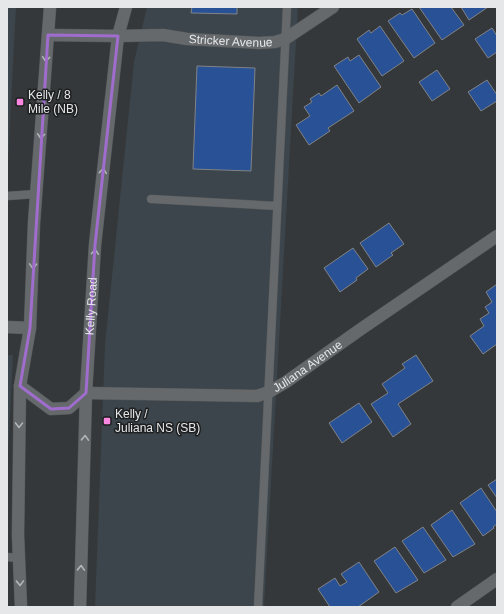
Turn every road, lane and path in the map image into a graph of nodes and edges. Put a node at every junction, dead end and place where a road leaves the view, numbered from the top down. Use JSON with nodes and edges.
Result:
{"nodes":[{"id":1,"x":50,"y":7,"type":"edge"},
{"id":2,"x":126,"y":7,"type":"edge"},
{"id":3,"x":287,"y":7,"type":"edge"},
{"id":4,"x":333,"y":7,"type":"edge"},
{"id":5,"x":48,"y":35,"type":"junction"},
{"id":6,"x":118,"y":36,"type":"junction"},
{"id":7,"x":285,"y":39,"type":"junction"},
{"id":8,"x":36,"y":194,"type":"junction"},
{"id":9,"x":7,"y":196,"type":"edge"},
{"id":10,"x":151,"y":198,"type":"dead end"},
{"id":11,"x":278,"y":206,"type":"junction"},
{"id":12,"x":497,"y":236,"type":"edge"},
{"id":13,"x":7,"y":327,"type":"edge"},
{"id":14,"x":30,"y":328,"type":"junction"},
{"id":15,"x":20,"y":386,"type":"junction"},
{"id":16,"x":269,"y":392,"type":"junction"},
{"id":17,"x":86,"y":393,"type":"junction"},
{"id":18,"x":13,"y":558,"type":"edge"},
{"id":19,"x":497,"y":579,"type":"edge"},
{"id":20,"x":21,"y":607,"type":"edge"},
{"id":21,"x":80,"y":607,"type":"edge"},
{"id":22,"x":258,"y":607,"type":"edge"},
{"id":23,"x":457,"y":607,"type":"edge"}],
"edges":[{"from":1,"to":5,"type":"street"},
{"from":2,"to":6,"type":"street","name":"Kelly Road"},
{"from":3,"to":7,"type":"lane"},
{"from":4,"to":7,"type":"street","name":"Stricker Avenue"},
{"from":5,"to":6,"type":"street","name":"Stricker Avenue"},
{"from":5,"to":8,"type":"street","one_way":true},
{"from":6,"to":7,"type":"street","name":"Stricker Avenue"},
{"from":17,"to":6,"type":"street","name":"Kelly Road","one_way":true},
{"from":7,"to":11,"type":"lane"},
{"from":8,"to":9,"type":"lane"},
{"from":8,"to":14,"type":"street","one_way":true},
{"from":10,"to":11,"type":"lane"},
{"from":11,"to":16,"type":"lane"},
{"from":12,"to":16,"type":"street","name":"Juliana Avenue"},
{"from":13,"to":14,"type":"street"},
{"from":14,"to":15,"type":"street"},
{"from":15,"to":17,"type":"street"},
{"from":15,"to":18,"type":"street","one_way":true},
{"from":16,"to":17,"type":"street","name":"Juliana Avenue"},
{"from":16,"to":22,"type":"lane"},
{"from":21,"to":17,"type":"street","name":"Kelly Road","one_way":true},
{"from":18,"to":20,"type":"street","one_way":true},
{"from":19,"to":23,"type":"street"}]}
